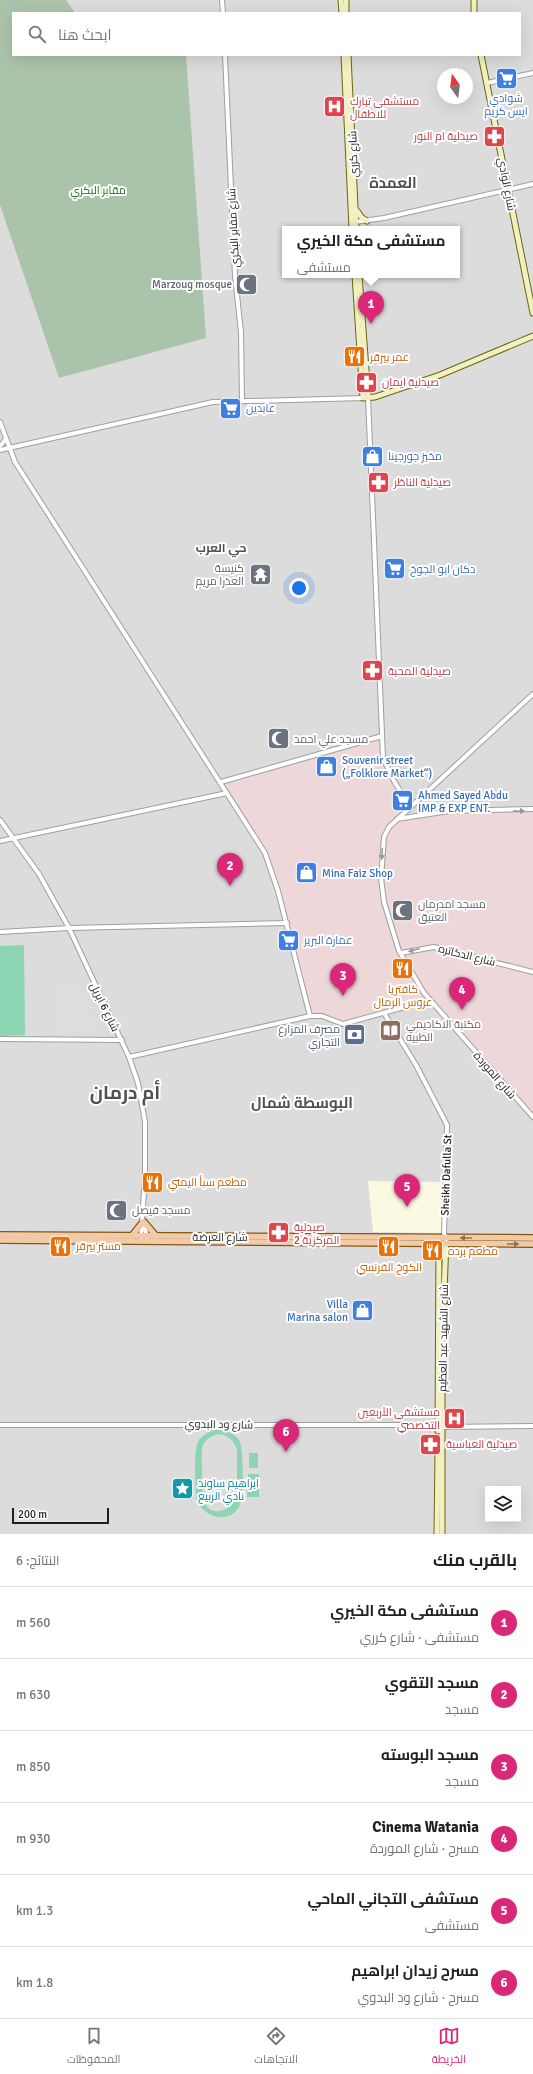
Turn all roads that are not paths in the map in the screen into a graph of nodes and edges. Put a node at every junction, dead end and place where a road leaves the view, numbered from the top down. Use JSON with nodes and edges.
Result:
{"nodes":[{"id":1,"x":222,"y":0,"type":"edge"},
{"id":2,"x":341,"y":0,"type":"edge"},
{"id":3,"x":346,"y":0,"type":"edge"},
{"id":4,"x":474,"y":0,"type":"edge"},
{"id":5,"x":223,"y":12,"type":"edge"},
{"id":6,"x":342,"y":12,"type":"edge"},
{"id":7,"x":346,"y":12,"type":"edge"},
{"id":8,"x":474,"y":12,"type":"edge"},
{"id":9,"x":225,"y":56,"type":"edge"},
{"id":10,"x":344,"y":56,"type":"edge"},
{"id":11,"x":348,"y":56,"type":"edge"},
{"id":12,"x":481,"y":56,"type":"edge"},
{"id":13,"x":533,"y":73,"type":"edge"},
{"id":14,"x":487,"y":83,"type":"junction"},
{"id":15,"x":533,"y":184,"type":"edge"},
{"id":16,"x":352,"y":186,"type":"junction"},
{"id":17,"x":509,"y":189,"type":"junction"},
{"id":18,"x":355,"y":209,"type":"junction"},
{"id":19,"x":367,"y":221,"type":"junction"},
{"id":20,"x":354,"y":222,"type":"junction"},
{"id":21,"x":353,"y":226,"type":"edge"},
{"id":22,"x":355,"y":226,"type":"edge"},
{"id":23,"x":355,"y":278,"type":"edge"},
{"id":24,"x":359,"y":278,"type":"edge"},
{"id":25,"x":533,"y":313,"type":"edge"},
{"id":26,"x":533,"y":336,"type":"edge"},
{"id":27,"x":366,"y":397,"type":"junction"},
{"id":28,"x":242,"y":400,"type":"junction"},
{"id":29,"x":0,"y":422,"type":"edge"},
{"id":30,"x":6,"y":440,"type":"junction"},
{"id":31,"x":0,"y":446,"type":"edge"},
{"id":32,"x":8,"y":448,"type":"junction"},
{"id":33,"x":0,"y":450,"type":"edge"},
{"id":34,"x":533,"y":694,"type":"edge"},
{"id":35,"x":382,"y":736,"type":"junction"},
{"id":36,"x":221,"y":782,"type":"junction"},
{"id":37,"x":227,"y":793,"type":"junction"},
{"id":38,"x":410,"y":807,"type":"junction"},
{"id":39,"x":533,"y":809,"type":"edge"},
{"id":40,"x":397,"y":819,"type":"junction"},
{"id":41,"x":0,"y":820,"type":"edge"},
{"id":42,"x":14,"y":838,"type":"junction"},
{"id":43,"x":0,"y":841,"type":"edge"},
{"id":44,"x":287,"y":924,"type":"junction"},
{"id":45,"x":69,"y":928,"type":"junction"},
{"id":46,"x":0,"y":932,"type":"edge"},
{"id":47,"x":401,"y":953,"type":"junction"},
{"id":48,"x":533,"y":972,"type":"edge"},
{"id":49,"x":430,"y":1000,"type":"junction"},
{"id":50,"x":384,"y":1013,"type":"junction"},
{"id":51,"x":310,"y":1016,"type":"junction"},
{"id":52,"x":0,"y":1039,"type":"edge"},
{"id":53,"x":122,"y":1040,"type":"junction"},
{"id":54,"x":130,"y":1057,"type":"junction"},
{"id":55,"x":533,"y":1117,"type":"edge"},
{"id":56,"x":143,"y":1219,"type":"junction"},
{"id":57,"x":0,"y":1235,"type":"edge"},
{"id":58,"x":131,"y":1237,"type":"junction"},
{"id":59,"x":156,"y":1237,"type":"junction"},
{"id":60,"x":533,"y":1238,"type":"edge"},
{"id":61,"x":144,"y":1239,"type":"junction"},
{"id":62,"x":0,"y":1240,"type":"edge"},
{"id":63,"x":443,"y":1240,"type":"junction"},
{"id":64,"x":533,"y":1244,"type":"edge"},
{"id":65,"x":0,"y":1425,"type":"edge"},
{"id":66,"x":440,"y":1426,"type":"junction"},
{"id":67,"x":533,"y":1426,"type":"edge"},
{"id":68,"x":440,"y":1484,"type":"junction"},
{"id":69,"x":438,"y":1534,"type":"edge"},
{"id":70,"x":442,"y":1534,"type":"edge"}],
"edges":[{"from":1,"to":5,"type":"street"},
{"from":2,"to":6,"type":"main road"},
{"from":3,"to":7,"type":"main road"},
{"from":4,"to":8,"type":"main road"},
{"from":9,"to":28,"type":"street","name":"شارع مقابر البكري"},
{"from":10,"to":16,"type":"main road","name":"شارع كرري"},
{"from":11,"to":16,"type":"main road","name":"شارع كرري"},
{"from":12,"to":14,"type":"main road","name":"شارع الوادي"},
{"from":13,"to":14,"type":"street"},
{"from":14,"to":17,"type":"main road","name":"شارع الوادي"},
{"from":15,"to":17,"type":"street"},
{"from":16,"to":18,"type":"main road","name":"شارع كرري"},
{"from":16,"to":20,"type":"main road","name":"شارع كرري"},
{"from":17,"to":19,"type":"street"},
{"from":17,"to":25,"type":"main road","name":"شارع الوادي"},
{"from":18,"to":19,"type":"main road"},
{"from":18,"to":20,"type":"main road","name":"شارع كرري"},
{"from":19,"to":20,"type":"street"},
{"from":20,"to":21,"type":"main road","name":"شارع كرري"},
{"from":20,"to":22,"type":"main road","name":"شارع كرري"},
{"from":23,"to":27,"type":"main road"},
{"from":24,"to":27,"type":"main road"},
{"from":26,"to":27,"type":"main road"},
{"from":27,"to":28,"type":"street"},
{"from":27,"to":35,"type":"street"},
{"from":28,"to":32,"type":"street"},
{"from":29,"to":30,"type":"street"},
{"from":30,"to":31,"type":"street"},
{"from":30,"to":32,"type":"street"},
{"from":32,"to":33,"type":"street"},
{"from":32,"to":36,"type":"street"},
{"from":34,"to":38,"type":"street","name":"شارع الموردة"},
{"from":35,"to":36,"type":"street"},
{"from":35,"to":38,"type":"street"},
{"from":36,"to":37,"type":"street"},
{"from":37,"to":42,"type":"street"},
{"from":37,"to":44,"type":"street"},
{"from":38,"to":40,"type":"street","name":"شارع الموردة"},
{"from":40,"to":39,"type":"street","one_way":true},
{"from":40,"to":47,"type":"street","name":"شارع الموردة","one_way":true},
{"from":41,"to":42,"type":"street","name":"شارع 6 ابريل"},
{"from":42,"to":43,"type":"street"},
{"from":42,"to":45,"type":"street","name":"شارع 6 ابريل"},
{"from":44,"to":45,"type":"street"},
{"from":44,"to":51,"type":"street"},
{"from":45,"to":46,"type":"street"},
{"from":45,"to":53,"type":"street","name":"شارع 6 ابريل"},
{"from":48,"to":47,"type":"street","name":"شارع الدكاتره","one_way":true},
{"from":47,"to":49,"type":"street","name":"شارع الموردة"},
{"from":49,"to":50,"type":"street"},
{"from":49,"to":55,"type":"street","name":"شارع الموردة"},
{"from":50,"to":51,"type":"street"},
{"from":50,"to":63,"type":"street","name":"Sheikh Dafulla St"},
{"from":51,"to":54,"type":"street"},
{"from":52,"to":53,"type":"street"},
{"from":53,"to":54,"type":"street","name":"شارع 6 ابريل"},
{"from":54,"to":56,"type":"street","name":"شارع 6 ابريل"},
{"from":56,"to":58,"type":"main road"},
{"from":56,"to":59,"type":"main road"},
{"from":56,"to":61,"type":"street","name":"شارع 6 ابريل"},
{"from":57,"to":58,"type":"main road","name":"شارع العرضة"},
{"from":58,"to":61,"type":"main road","name":"شارع العرضة"},
{"from":59,"to":61,"type":"main road","name":"شارع العرضة"},
{"from":59,"to":63,"type":"main road","name":"شارع العرضة"},
{"from":60,"to":63,"type":"main road","one_way":true},
{"from":61,"to":62,"type":"main road","name":"شارع العرضة"},
{"from":61,"to":63,"type":"main road","name":"شارع العرضة"},
{"from":63,"to":64,"type":"main road","one_way":true},
{"from":63,"to":66,"type":"main road","name":"شارع الشهيد عبد العظيم"},
{"from":65,"to":66,"type":"street","name":"شارع ود البدوي"},
{"from":66,"to":67,"type":"street","name":"شارع ود البدوي"},
{"from":66,"to":68,"type":"main road","name":"شارع الشهيد عبد العظيم"},
{"from":68,"to":69,"type":"main road","name":"شارع الشهيد عبد العظيم"},
{"from":68,"to":70,"type":"main road","name":"شارع الشهيد عبد العظيم"}]}
